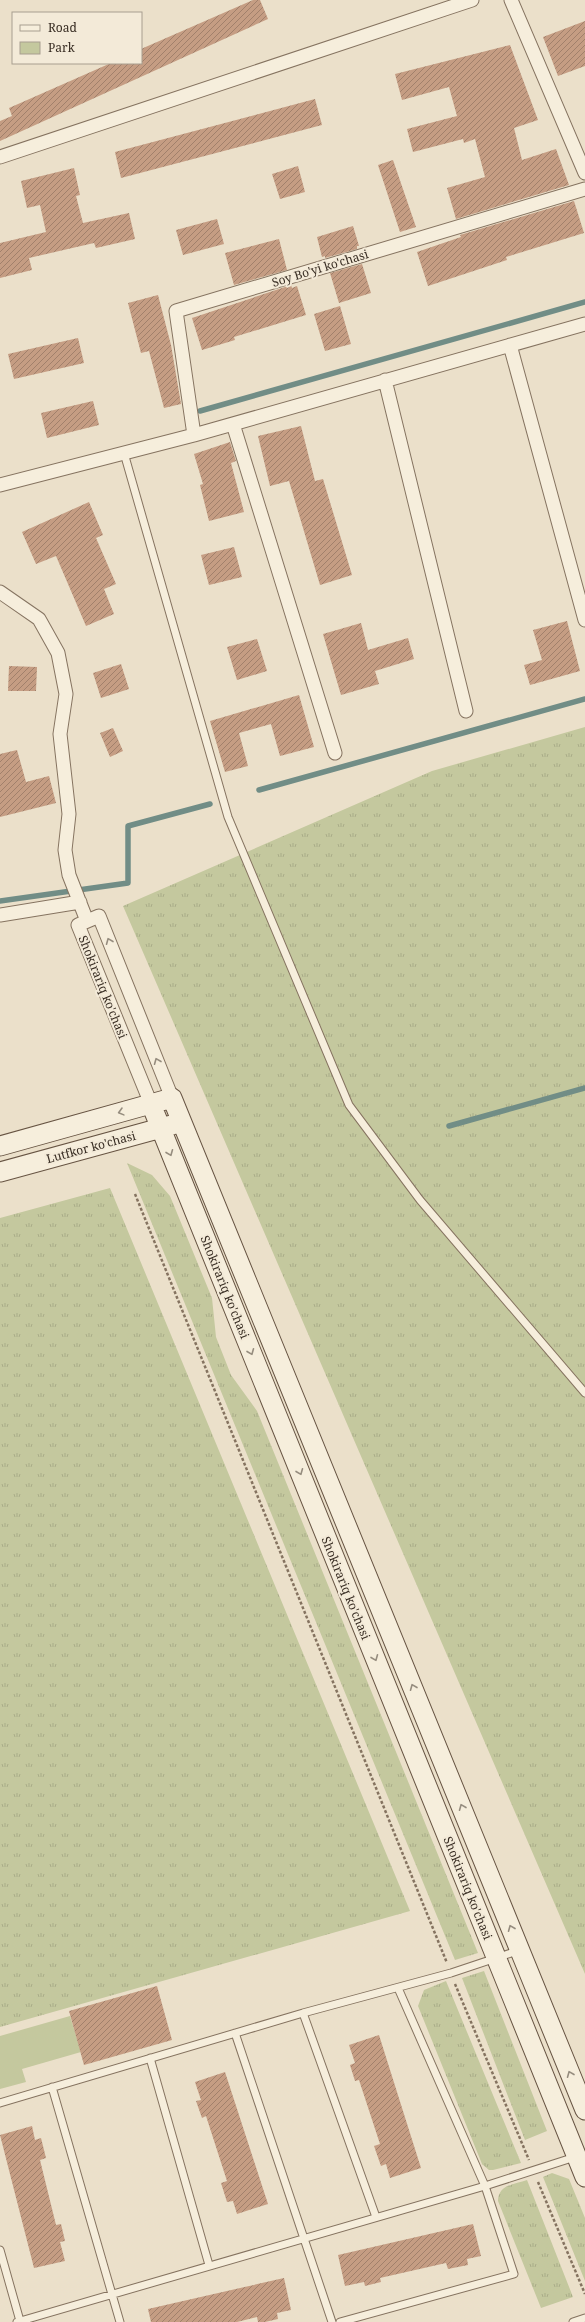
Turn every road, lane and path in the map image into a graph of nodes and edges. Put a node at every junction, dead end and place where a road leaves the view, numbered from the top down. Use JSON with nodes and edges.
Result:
{"nodes":[{"id":1,"x":472,"y":0,"type":"edge"},
{"id":2,"x":511,"y":0,"type":"edge"},
{"id":3,"x":0,"y":157,"type":"edge"},
{"id":4,"x":585,"y":173,"type":"edge"},
{"id":5,"x":585,"y":189,"type":"edge"},
{"id":6,"x":585,"y":324,"type":"edge"},
{"id":7,"x":510,"y":345,"type":"junction"},
{"id":8,"x":386,"y":380,"type":"junction"},
{"id":9,"x":233,"y":424,"type":"junction"},
{"id":10,"x":194,"y":435,"type":"junction"},
{"id":11,"x":124,"y":453,"type":"junction"},
{"id":12,"x":0,"y":485,"type":"edge"},
{"id":13,"x":0,"y":592,"type":"edge"},
{"id":14,"x":585,"y":620,"type":"edge"},
{"id":15,"x":466,"y":711,"type":"dead end"},
{"id":16,"x":335,"y":753,"type":"dead end"},
{"id":17,"x":80,"y":902,"type":"junction"},
{"id":18,"x":0,"y":915,"type":"edge"},
{"id":19,"x":87,"y":921,"type":"junction"},
{"id":20,"x":172,"y":1098,"type":"junction"},
{"id":21,"x":151,"y":1104,"type":"junction"},
{"id":22,"x":182,"y":1122,"type":"junction"},
{"id":23,"x":160,"y":1128,"type":"junction"},
{"id":24,"x":0,"y":1146,"type":"edge"},
{"id":25,"x":0,"y":1172,"type":"edge"},
{"id":26,"x":135,"y":1194,"type":"dead end"},
{"id":27,"x":585,"y":1393,"type":"edge"},
{"id":28,"x":520,"y":1950,"type":"junction"},
{"id":29,"x":496,"y":1958,"type":"junction"},
{"id":30,"x":451,"y":1973,"type":"junction"},
{"id":31,"x":398,"y":1988,"type":"junction"},
{"id":32,"x":304,"y":2013,"type":"junction"},
{"id":33,"x":236,"y":2033,"type":"junction"},
{"id":34,"x":150,"y":2058,"type":"junction"},
{"id":35,"x":52,"y":2087,"type":"junction"},
{"id":36,"x":0,"y":2103,"type":"edge"},
{"id":37,"x":585,"y":2110,"type":"edge"},
{"id":38,"x":581,"y":2155,"type":"edge"},
{"id":39,"x":533,"y":2170,"type":"junction"},
{"id":40,"x":585,"y":2177,"type":"edge"},
{"id":41,"x":485,"y":2186,"type":"junction"},
{"id":42,"x":376,"y":2217,"type":"junction"},
{"id":43,"x":302,"y":2238,"type":"junction"},
{"id":44,"x":0,"y":2250,"type":"edge"},
{"id":45,"x":209,"y":2264,"type":"junction"},
{"id":46,"x":112,"y":2293,"type":"junction"},
{"id":47,"x":585,"y":2294,"type":"edge"},
{"id":48,"x":585,"y":2318,"type":"edge"},
{"id":49,"x":18,"y":2322,"type":"edge"},
{"id":50,"x":120,"y":2322,"type":"edge"},
{"id":51,"x":332,"y":2322,"type":"edge"},
{"id":52,"x":340,"y":2322,"type":"edge"},
{"id":53,"x":572,"y":2322,"type":"edge"}],
"edges":[{"from":1,"to":3,"type":"street"},
{"from":2,"to":4,"type":"street"},
{"from":5,"to":10,"type":"street","name":"Soy Bo'yi ko'chasi"},
{"from":6,"to":7,"type":"street"},
{"from":7,"to":8,"type":"street"},
{"from":7,"to":14,"type":"street"},
{"from":8,"to":9,"type":"street"},
{"from":8,"to":15,"type":"street"},
{"from":9,"to":10,"type":"street"},
{"from":9,"to":16,"type":"street"},
{"from":10,"to":11,"type":"street"},
{"from":11,"to":12,"type":"street"},
{"from":11,"to":27,"type":"lane"},
{"from":13,"to":17,"type":"street"},
{"from":17,"to":18,"type":"street"},
{"from":17,"to":19,"type":"street"},
{"from":20,"to":19,"type":"street","name":"Shokirariq ko'chasi","one_way":true},
{"from":19,"to":21,"type":"street","name":"Shokirariq ko'chasi"},
{"from":20,"to":21,"type":"main road","name":"Lutfkor ko'chasi"},
{"from":20,"to":22,"type":"main road","name":"Shokirariq ko'chasi"},
{"from":21,"to":23,"type":"main road","name":"Shokirariq ko'chasi"},
{"from":21,"to":24,"type":"main road","name":"Lutfkor ko'chasi","one_way":true},
{"from":22,"to":23,"type":"main road","name":"Lutfkor ko'chasi"},
{"from":28,"to":22,"type":"main road","name":"Shokirariq ko'chasi","one_way":true},
{"from":23,"to":25,"type":"main road","name":"Lutfkor ko'chasi"},
{"from":23,"to":29,"type":"main road","name":"Shokirariq ko'chasi","one_way":true},
{"from":26,"to":30,"type":"path"},
{"from":28,"to":29,"type":"lane"},
{"from":37,"to":28,"type":"main road","name":"Shokirariq ko'chasi","one_way":true},
{"from":29,"to":30,"type":"lane"},
{"from":29,"to":38,"type":"main road","name":"Shokirariq ko'chasi"},
{"from":30,"to":31,"type":"lane"},
{"from":30,"to":39,"type":"path"},
{"from":31,"to":32,"type":"lane"},
{"from":31,"to":41,"type":"lane"},
{"from":32,"to":33,"type":"lane"},
{"from":32,"to":42,"type":"lane"},
{"from":33,"to":34,"type":"lane"},
{"from":33,"to":43,"type":"lane"},
{"from":34,"to":35,"type":"lane"},
{"from":34,"to":45,"type":"lane"},
{"from":35,"to":36,"type":"lane"},
{"from":35,"to":46,"type":"lane"},
{"from":38,"to":39,"type":"lane"},
{"from":38,"to":40,"type":"main road","name":"Shokirariq ko'chasi"},
{"from":39,"to":41,"type":"lane"},
{"from":39,"to":47,"type":"path"},
{"from":41,"to":42,"type":"lane"},
{"from":41,"to":52,"type":"lane"},
{"from":42,"to":43,"type":"lane"},
{"from":43,"to":45,"type":"lane"},
{"from":43,"to":51,"type":"lane"},
{"from":44,"to":49,"type":"lane"},
{"from":45,"to":46,"type":"lane"},
{"from":46,"to":49,"type":"lane"},
{"from":46,"to":50,"type":"lane"},
{"from":48,"to":53,"type":"lane"}]}
